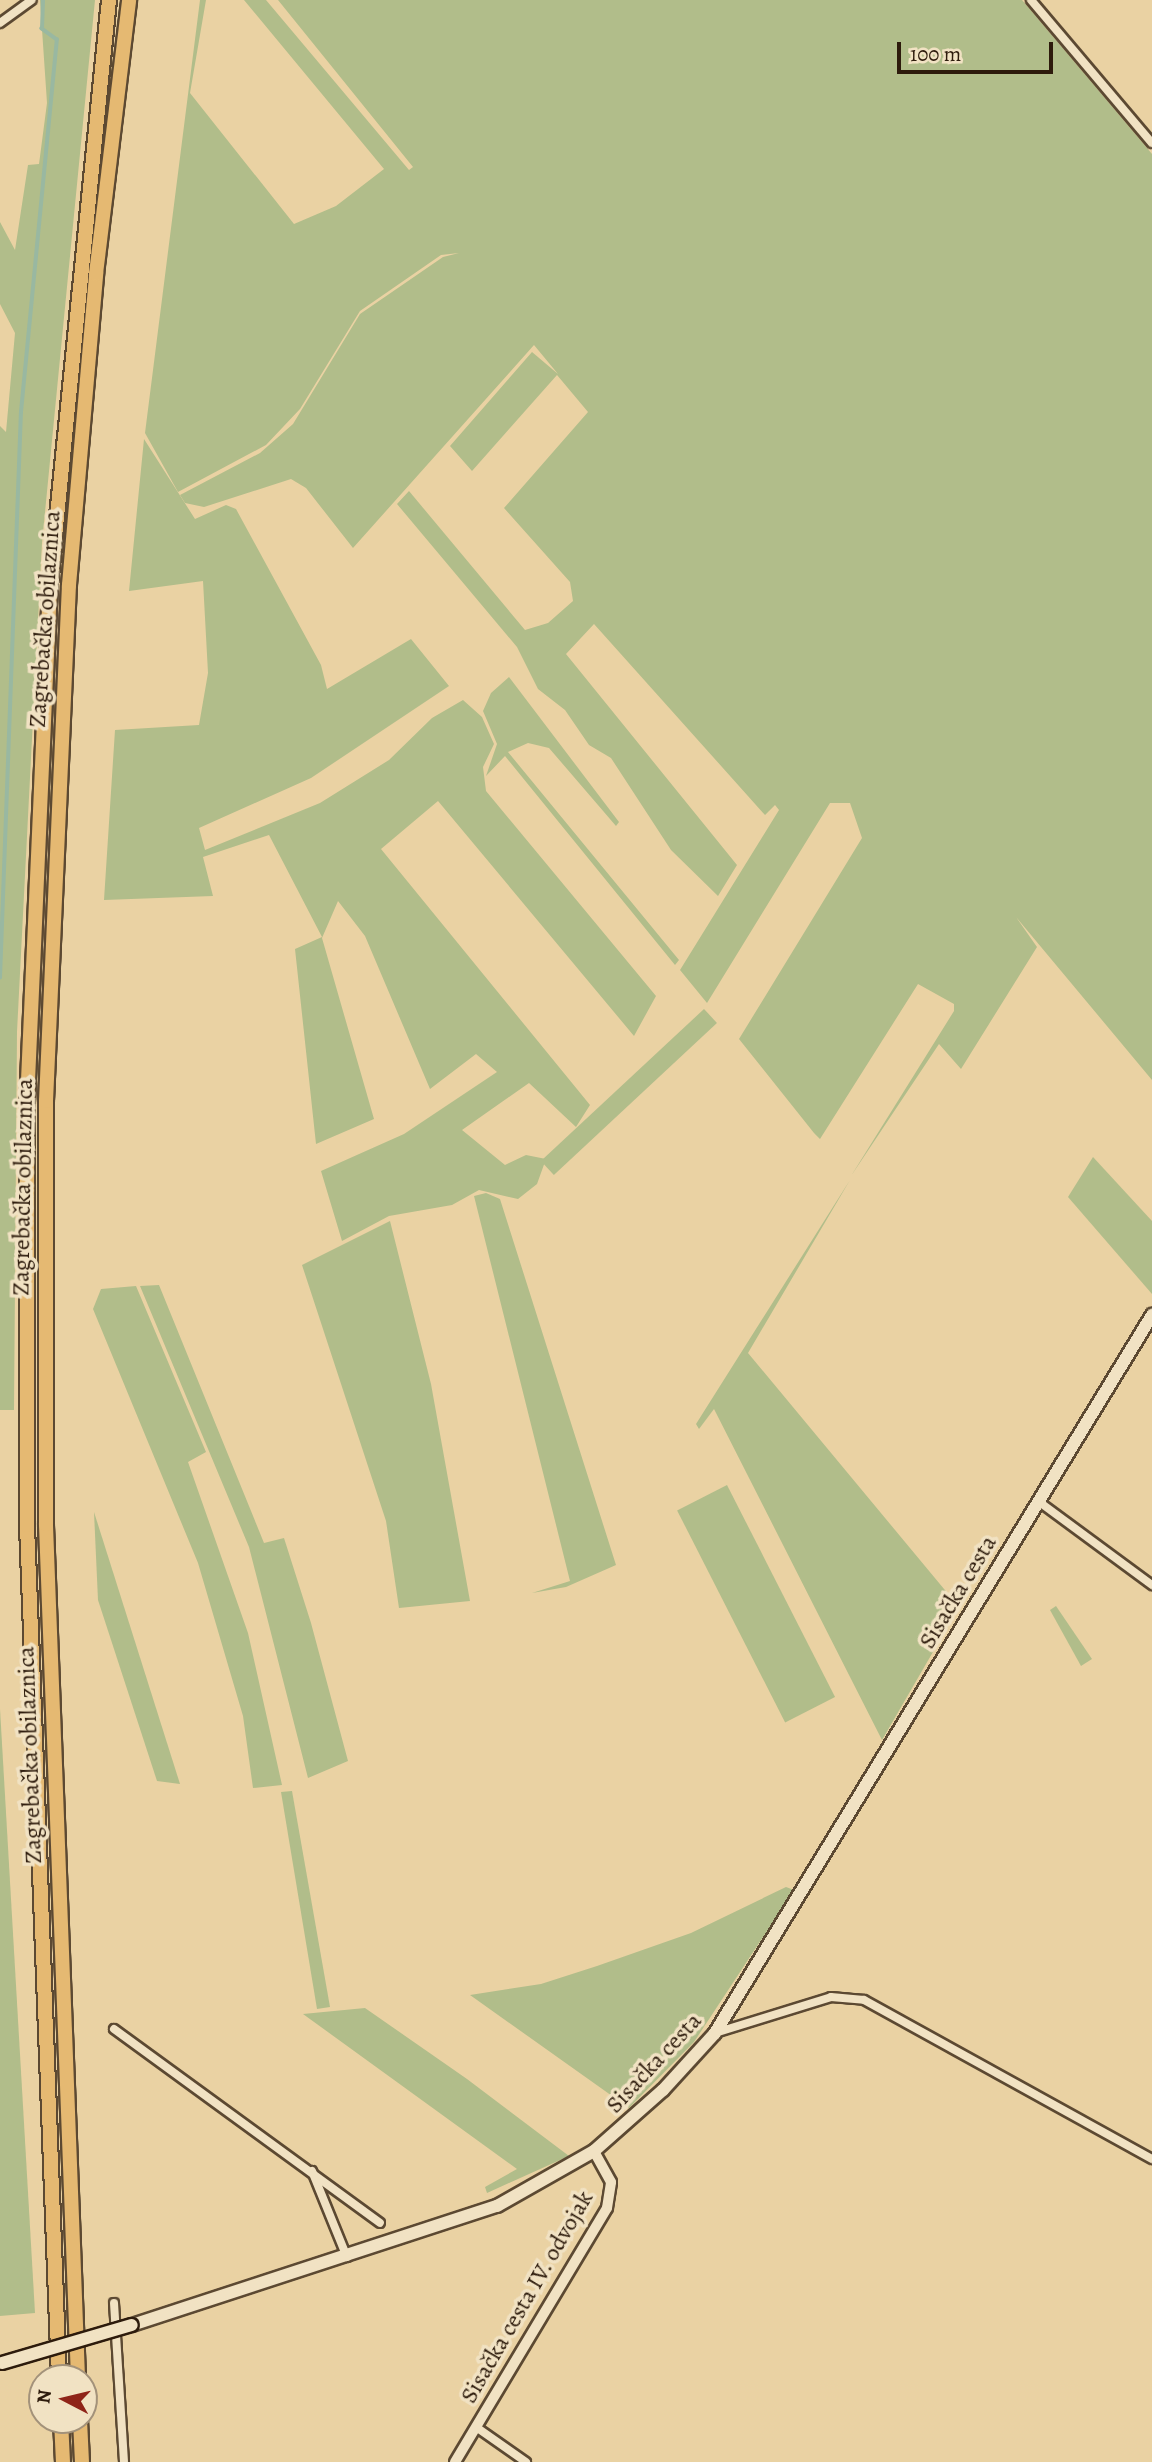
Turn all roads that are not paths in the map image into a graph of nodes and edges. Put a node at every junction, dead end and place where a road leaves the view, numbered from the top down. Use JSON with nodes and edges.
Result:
{"nodes":[{"id":1,"x":32,"y":0,"type":"edge"},
{"id":2,"x":1031,"y":0,"type":"edge"},
{"id":3,"x":109,"y":3,"type":"edge"},
{"id":4,"x":128,"y":4,"type":"edge"},
{"id":5,"x":0,"y":23,"type":"edge"},
{"id":6,"x":1152,"y":143,"type":"edge"},
{"id":7,"x":1152,"y":1315,"type":"edge"},
{"id":8,"x":1038,"y":1501,"type":"junction"},
{"id":9,"x":1152,"y":1585,"type":"edge"},
{"id":10,"x":114,"y":2029,"type":"dead end"},
{"id":11,"x":715,"y":2034,"type":"junction"},
{"id":12,"x":594,"y":2151,"type":"junction"},
{"id":13,"x":1152,"y":2159,"type":"edge"},
{"id":14,"x":312,"y":2171,"type":"junction"},
{"id":15,"x":380,"y":2223,"type":"dead end"},
{"id":16,"x":348,"y":2259,"type":"junction"},
{"id":17,"x":114,"y":2304,"type":"dead end"},
{"id":18,"x":1,"y":2364,"type":"edge"},
{"id":19,"x":58,"y":2364,"type":"edge"},
{"id":20,"x":77,"y":2364,"type":"edge"},
{"id":21,"x":476,"y":2427,"type":"junction"},
{"id":22,"x":62,"y":2434,"type":"edge"},
{"id":23,"x":81,"y":2434,"type":"edge"},
{"id":24,"x":63,"y":2462,"type":"edge"},
{"id":25,"x":82,"y":2462,"type":"edge"},
{"id":26,"x":124,"y":2462,"type":"edge"},
{"id":27,"x":454,"y":2462,"type":"edge"},
{"id":28,"x":526,"y":2462,"type":"edge"}],
"edges":[{"from":1,"to":5,"type":"street"},
{"from":2,"to":6,"type":"street"},
{"from":3,"to":19,"type":"highway","name":"Zagrebačka obilaznica"},
{"from":4,"to":20,"type":"highway","name":"Zagrebačka obilaznica"},
{"from":7,"to":8,"type":"main road","name":"Sisačka cesta"},
{"from":8,"to":9,"type":"street"},
{"from":8,"to":11,"type":"main road","name":"Sisačka cesta"},
{"from":10,"to":14,"type":"street"},
{"from":11,"to":12,"type":"main road","name":"Sisačka cesta"},
{"from":11,"to":13,"type":"street"},
{"from":12,"to":16,"type":"main road","name":"Sisačka cesta"},
{"from":12,"to":21,"type":"street","name":"Sisačka cesta IV. odvojak"},
{"from":14,"to":15,"type":"street"},
{"from":14,"to":16,"type":"street"},
{"from":16,"to":18,"type":"main road","name":"Sisačka cesta","bridge":true},
{"from":17,"to":26,"type":"street"},
{"from":21,"to":27,"type":"street","name":"Sisačka cesta IV. odvojak"},
{"from":21,"to":28,"type":"street"},
{"from":22,"to":24,"type":"highway"},
{"from":23,"to":25,"type":"highway"}]}
